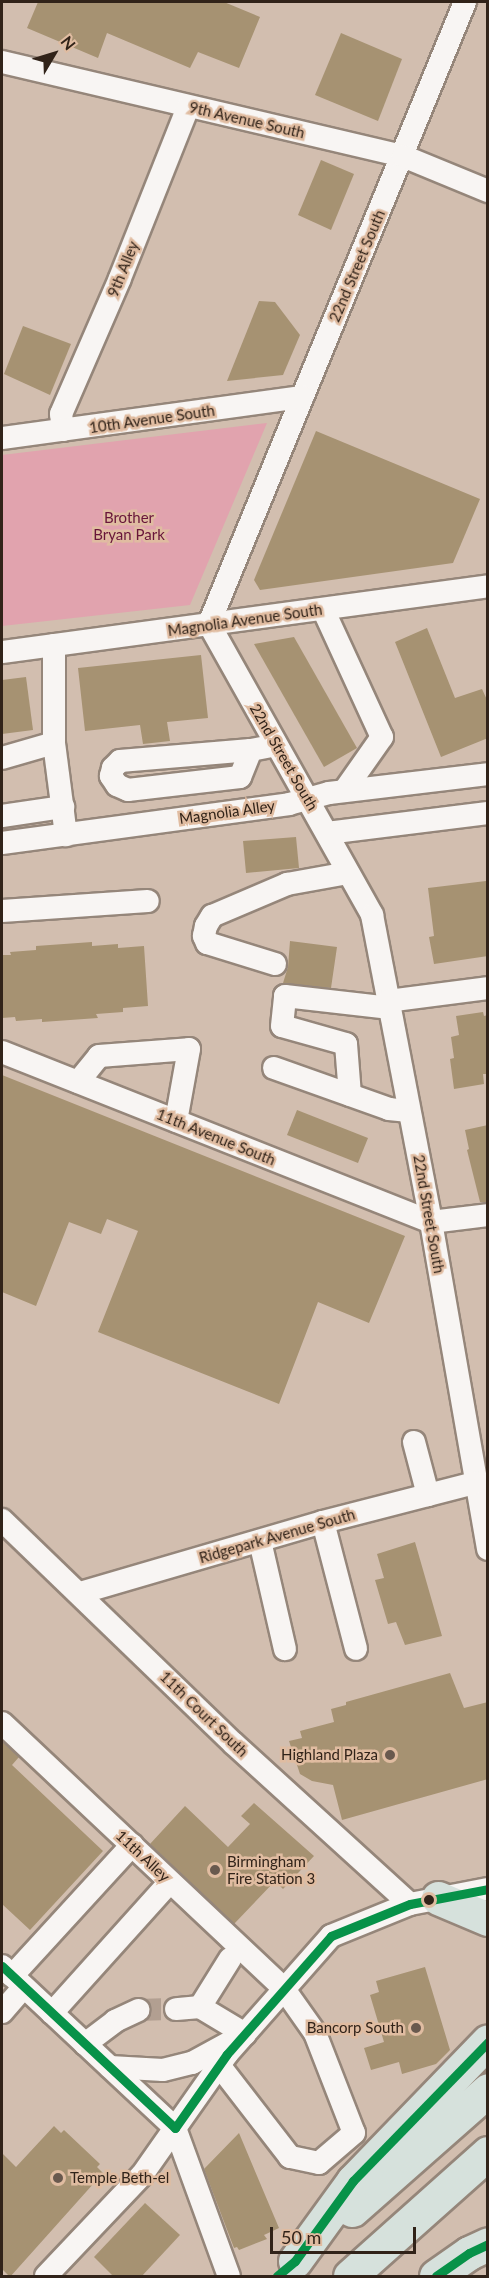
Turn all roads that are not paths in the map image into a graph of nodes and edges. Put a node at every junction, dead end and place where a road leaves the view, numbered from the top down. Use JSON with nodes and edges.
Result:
{"nodes":[{"id":1,"x":465,"y":2,"type":"edge"},
{"id":2,"x":2,"y":62,"type":"edge"},
{"id":3,"x":188,"y":107,"type":"junction"},
{"id":4,"x":403,"y":156,"type":"junction"},
{"id":5,"x":488,"y":191,"type":"edge"},
{"id":6,"x":302,"y":397,"type":"junction"},
{"id":7,"x":63,"y":430,"type":"junction"},
{"id":8,"x":2,"y":438,"type":"edge"},
{"id":9,"x":488,"y":586,"type":"edge"},
{"id":10,"x":323,"y":609,"type":"junction"},
{"id":11,"x":209,"y":624,"type":"junction"},
{"id":12,"x":54,"y":645,"type":"junction"},
{"id":13,"x":2,"y":652,"type":"edge"},
{"id":14,"x":54,"y":743,"type":"junction"},
{"id":15,"x":276,"y":745,"type":"junction"},
{"id":16,"x":251,"y":750,"type":"junction"},
{"id":17,"x":2,"y":758,"type":"edge"},
{"id":18,"x":488,"y":774,"type":"edge"},
{"id":19,"x":344,"y":791,"type":"junction"},
{"id":20,"x":308,"y":798,"type":"junction"},
{"id":21,"x":63,"y":807,"type":"junction"},
{"id":22,"x":488,"y":813,"type":"edge"},
{"id":23,"x":2,"y":816,"type":"edge"},
{"id":24,"x":327,"y":833,"type":"junction"},
{"id":25,"x":66,"y":835,"type":"junction"},
{"id":26,"x":2,"y":843,"type":"edge"},
{"id":27,"x":348,"y":873,"type":"junction"},
{"id":28,"x":148,"y":901,"type":"dead end"},
{"id":29,"x":2,"y":911,"type":"edge"},
{"id":30,"x":275,"y":964,"type":"dead end"},
{"id":31,"x":488,"y":988,"type":"edge"},
{"id":32,"x":389,"y":1005,"type":"junction"},
{"id":33,"x":2,"y":1052,"type":"edge"},
{"id":34,"x":274,"y":1068,"type":"dead end"},
{"id":35,"x":78,"y":1082,"type":"junction"},
{"id":36,"x":350,"y":1095,"type":"junction"},
{"id":37,"x":410,"y":1111,"type":"junction"},
{"id":38,"x":176,"y":1121,"type":"junction"},
{"id":39,"x":488,"y":1215,"type":"edge"},
{"id":40,"x":431,"y":1222,"type":"junction"},
{"id":41,"x":414,"y":1442,"type":"dead end"},
{"id":42,"x":475,"y":1483,"type":"junction"},
{"id":43,"x":428,"y":1495,"type":"junction"},
{"id":44,"x":2,"y":1520,"type":"edge"},
{"id":45,"x":323,"y":1522,"type":"junction"},
{"id":46,"x":260,"y":1541,"type":"junction"},
{"id":47,"x":488,"y":1549,"type":"edge"},
{"id":48,"x":80,"y":1593,"type":"junction"},
{"id":49,"x":285,"y":1649,"type":"dead end"},
{"id":50,"x":356,"y":1649,"type":"dead end"},
{"id":51,"x":2,"y":1723,"type":"edge"},
{"id":52,"x":132,"y":1845,"type":"junction"},
{"id":53,"x":170,"y":1882,"type":"junction"},
{"id":54,"x":488,"y":1889,"type":"edge"},
{"id":55,"x":424,"y":1901,"type":"junction"},
{"id":56,"x":488,"y":1919,"type":"edge"},
{"id":57,"x":230,"y":1959,"type":"dead end"},
{"id":58,"x":12,"y":1976,"type":"edge"},
{"id":59,"x":284,"y":1989,"type":"junction"},
{"id":60,"x":200,"y":2007,"type":"junction"},
{"id":61,"x":176,"y":2009,"type":"tunnel mouth"},
{"id":62,"x":139,"y":2010,"type":"tunnel mouth"},
{"id":63,"x":2,"y":2012,"type":"edge"},
{"id":64,"x":52,"y":2013,"type":"junction"},
{"id":65,"x":244,"y":2034,"type":"junction"},
{"id":66,"x":488,"y":2041,"type":"edge"},
{"id":67,"x":85,"y":2044,"type":"junction"},
{"id":68,"x":219,"y":2065,"type":"junction"},
{"id":69,"x":110,"y":2067,"type":"junction"},
{"id":70,"x":488,"y":2090,"type":"edge"},
{"id":71,"x":175,"y":2128,"type":"junction"},
{"id":72,"x":488,"y":2153,"type":"edge"},
{"id":73,"x":342,"y":2207,"type":"junction"},
{"id":74,"x":488,"y":2244,"type":"edge"},
{"id":75,"x":286,"y":2269,"type":"edge"},
{"id":76,"x":357,"y":2270,"type":"edge"},
{"id":77,"x":46,"y":2277,"type":"edge"},
{"id":78,"x":229,"y":2277,"type":"edge"},
{"id":79,"x":436,"y":2277,"type":"edge"}],
"edges":[{"from":1,"to":4,"type":"street","name":"22nd Street South"},
{"from":2,"to":3,"type":"street","name":"9th Avenue South"},
{"from":3,"to":4,"type":"street","name":"9th Avenue South"},
{"from":3,"to":7,"type":"street","name":"9th Alley"},
{"from":4,"to":5,"type":"street","name":"9th Avenue South"},
{"from":4,"to":6,"type":"street","name":"22nd Street South"},
{"from":6,"to":7,"type":"street","name":"10th Avenue South"},
{"from":6,"to":11,"type":"street","name":"22nd Street South"},
{"from":7,"to":8,"type":"street","name":"10th Avenue South"},
{"from":9,"to":10,"type":"street","name":"Magnolia Avenue South"},
{"from":10,"to":11,"type":"street","name":"Magnolia Avenue South"},
{"from":10,"to":19,"type":"street"},
{"from":11,"to":12,"type":"street","name":"Magnolia Avenue South"},
{"from":11,"to":15,"type":"street","name":"22nd Street South"},
{"from":12,"to":13,"type":"street","name":"Magnolia Avenue South"},
{"from":12,"to":14,"type":"street"},
{"from":14,"to":17,"type":"street"},
{"from":14,"to":21,"type":"street"},
{"from":15,"to":16,"type":"street"},
{"from":15,"to":20,"type":"street","name":"22nd Street South"},
{"from":16,"to":16,"type":"street"},
{"from":18,"to":19,"type":"street","name":"Magnolia Alley"},
{"from":19,"to":20,"type":"street","name":"Magnolia Alley"},
{"from":20,"to":24,"type":"street","name":"22nd Street South"},
{"from":20,"to":25,"type":"street","name":"Magnolia Alley"},
{"from":21,"to":23,"type":"street"},
{"from":21,"to":25,"type":"street"},
{"from":22,"to":24,"type":"street"},
{"from":24,"to":27,"type":"street","name":"22nd Street South"},
{"from":25,"to":26,"type":"street","name":"Magnolia Alley"},
{"from":27,"to":30,"type":"street"},
{"from":27,"to":32,"type":"street","name":"22nd Street South"},
{"from":28,"to":29,"type":"street"},
{"from":31,"to":32,"type":"street"},
{"from":32,"to":36,"type":"street"},
{"from":32,"to":37,"type":"street","name":"22nd Street South"},
{"from":33,"to":35,"type":"street","name":"11th Avenue South"},
{"from":34,"to":36,"type":"street"},
{"from":35,"to":38,"type":"street","name":"11th Avenue South"},
{"from":35,"to":38,"type":"street"},
{"from":36,"to":37,"type":"street"},
{"from":37,"to":40,"type":"street","name":"22nd Street South"},
{"from":38,"to":40,"type":"street","name":"11th Avenue South"},
{"from":39,"to":40,"type":"street"},
{"from":40,"to":42,"type":"street","name":"22nd Street South"},
{"from":41,"to":43,"type":"street"},
{"from":42,"to":43,"type":"street","name":"Ridgepark Avenue South"},
{"from":42,"to":47,"type":"street","name":"22nd Street South"},
{"from":43,"to":45,"type":"street","name":"Ridgepark Avenue South"},
{"from":44,"to":48,"type":"street","name":"11th Court South"},
{"from":45,"to":46,"type":"street","name":"Ridgepark Avenue South"},
{"from":45,"to":50,"type":"street"},
{"from":46,"to":48,"type":"street","name":"Ridgepark Avenue South"},
{"from":46,"to":49,"type":"street"},
{"from":48,"to":55,"type":"street","name":"11th Court South"},
{"from":51,"to":52,"type":"street","name":"11th Alley"},
{"from":52,"to":53,"type":"street","name":"11th Alley"},
{"from":52,"to":58,"type":"street"},
{"from":53,"to":59,"type":"street","name":"11th Alley"},
{"from":53,"to":64,"type":"street"},
{"from":54,"to":55,"type":"street"},
{"from":55,"to":56,"type":"highway"},
{"from":55,"to":59,"type":"street"},
{"from":57,"to":60,"type":"street"},
{"from":58,"to":63,"type":"street"},
{"from":58,"to":64,"type":"street"},
{"from":59,"to":65,"type":"street"},
{"from":59,"to":68,"type":"street","name":"11th Alley"},
{"from":60,"to":61,"type":"street"},
{"from":60,"to":65,"type":"street"},
{"from":62,"to":67,"type":"street"},
{"from":64,"to":67,"type":"street"},
{"from":65,"to":68,"type":"street"},
{"from":65,"to":69,"type":"street"},
{"from":66,"to":73,"type":"highway"},
{"from":67,"to":69,"type":"street"},
{"from":68,"to":71,"type":"street"},
{"from":69,"to":71,"type":"street"},
{"from":70,"to":73,"type":"highway"},
{"from":71,"to":77,"type":"street"},
{"from":71,"to":78,"type":"street"},
{"from":72,"to":76,"type":"highway"},
{"from":73,"to":75,"type":"highway"},
{"from":74,"to":79,"type":"highway"}]}
